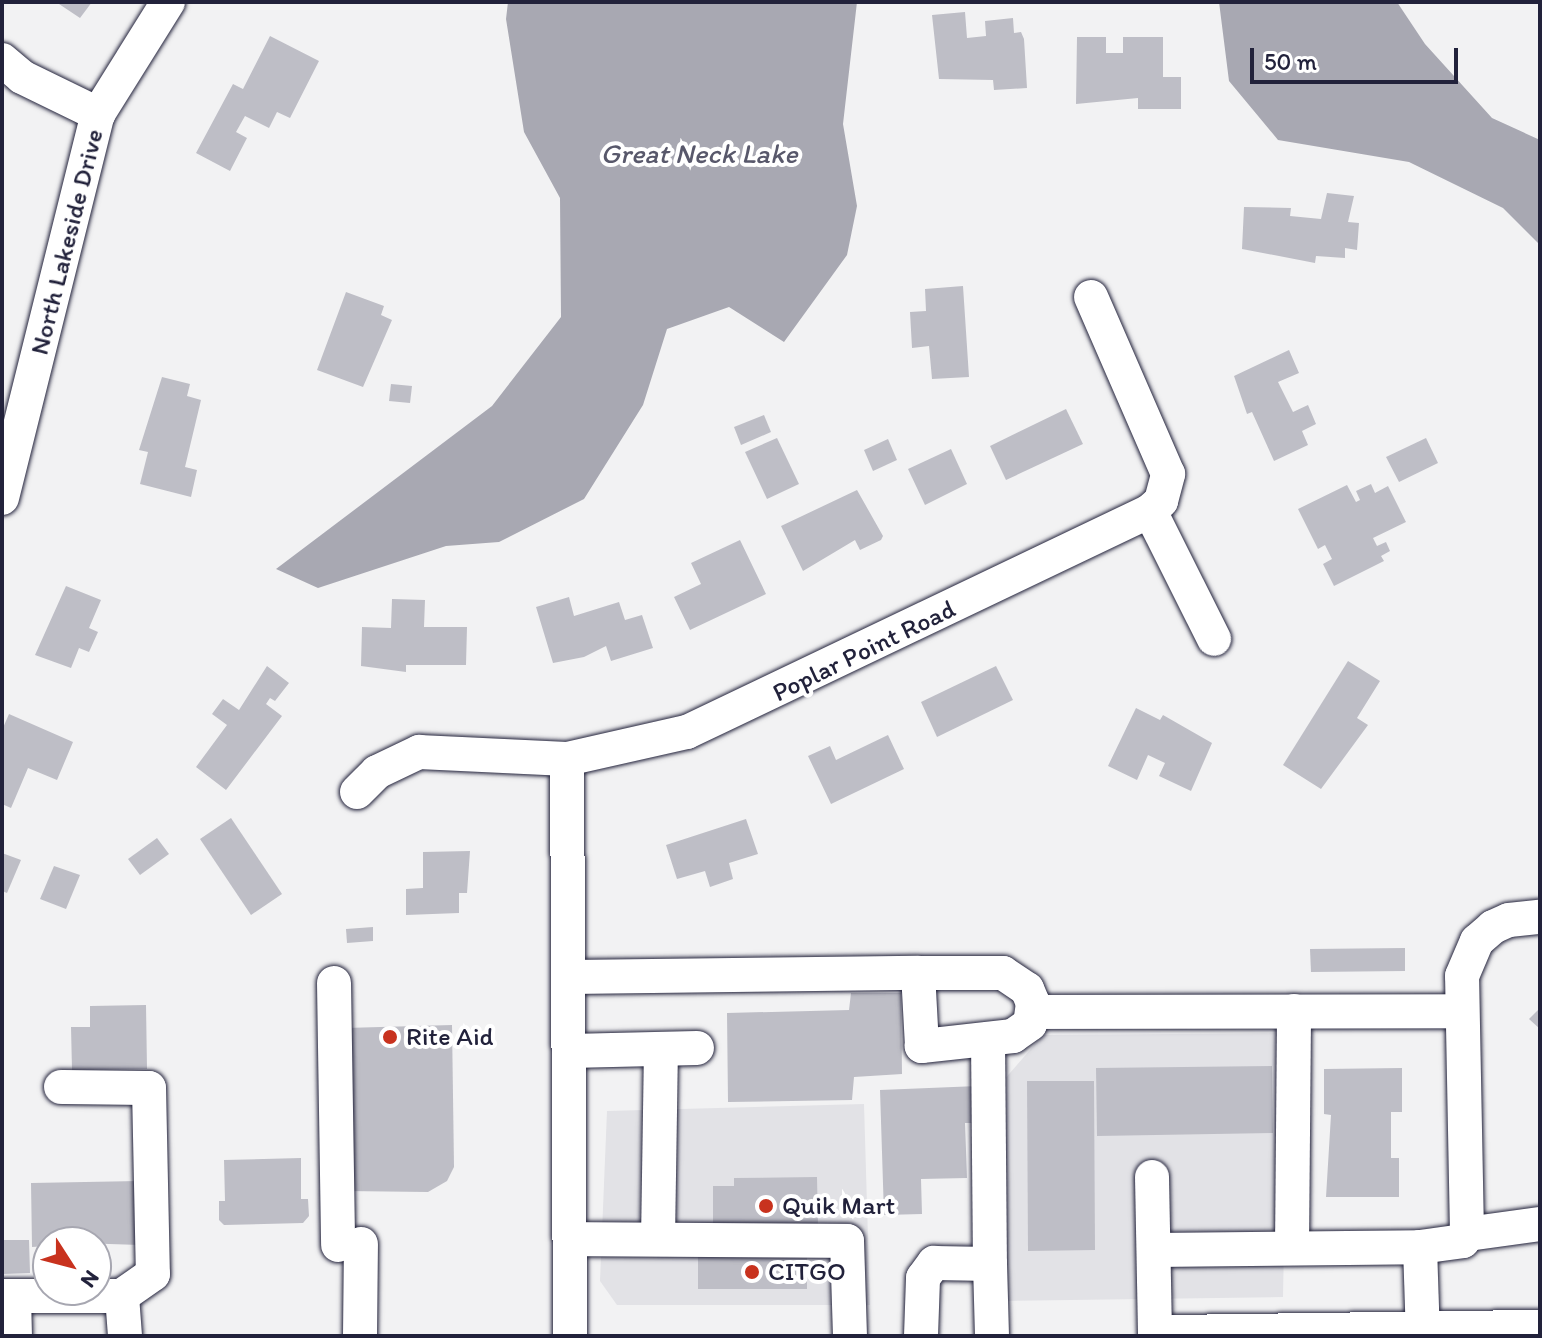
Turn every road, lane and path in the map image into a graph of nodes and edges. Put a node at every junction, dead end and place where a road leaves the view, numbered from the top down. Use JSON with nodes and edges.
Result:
{"nodes":[{"id":1,"x":168,"y":2,"type":"edge"},
{"id":2,"x":2,"y":60,"type":"edge"},
{"id":3,"x":98,"y":114,"type":"junction"},
{"id":4,"x":1091,"y":297,"type":"dead end"},
{"id":5,"x":2,"y":498,"type":"edge"},
{"id":6,"x":1150,"y":511,"type":"junction"},
{"id":7,"x":1214,"y":639,"type":"dead end"},
{"id":8,"x":567,"y":759,"type":"junction"},
{"id":9,"x":357,"y":792,"type":"dead end"},
{"id":10,"x":1540,"y":917,"type":"edge"},
{"id":11,"x":918,"y":973,"type":"junction"},
{"id":12,"x":570,"y":977,"type":"junction"},
{"id":13,"x":334,"y":983,"type":"dead end"},
{"id":14,"x":1294,"y":1011,"type":"junction"},
{"id":15,"x":1462,"y":1011,"type":"junction"},
{"id":16,"x":1033,"y":1012,"type":"junction"},
{"id":17,"x":988,"y":1039,"type":"junction"},
{"id":18,"x":697,"y":1048,"type":"dead end"},
{"id":19,"x":661,"y":1050,"type":"junction"},
{"id":20,"x":570,"y":1051,"type":"junction"},
{"id":21,"x":61,"y":1087,"type":"dead end"},
{"id":22,"x":1152,"y":1177,"type":"dead end"},
{"id":23,"x":1540,"y":1224,"type":"edge"},
{"id":24,"x":1467,"y":1234,"type":"junction"},
{"id":25,"x":570,"y":1239,"type":"junction"},
{"id":26,"x":658,"y":1239,"type":"junction"},
{"id":27,"x":1420,"y":1247,"type":"junction"},
{"id":28,"x":1292,"y":1248,"type":"junction"},
{"id":29,"x":1154,"y":1250,"type":"junction"},
{"id":30,"x":990,"y":1264,"type":"junction"},
{"id":31,"x":8,"y":1296,"type":"edge"},
{"id":32,"x":122,"y":1296,"type":"junction"},
{"id":33,"x":1540,"y":1331,"type":"edge"},
{"id":34,"x":1423,"y":1334,"type":"edge"},
{"id":35,"x":15,"y":1336,"type":"edge"},
{"id":36,"x":125,"y":1336,"type":"edge"},
{"id":37,"x":360,"y":1336,"type":"edge"},
{"id":38,"x":570,"y":1336,"type":"edge"},
{"id":39,"x":850,"y":1336,"type":"edge"},
{"id":40,"x":921,"y":1336,"type":"edge"},
{"id":41,"x":992,"y":1336,"type":"edge"},
{"id":42,"x":1155,"y":1336,"type":"edge"},
{"id":43,"x":1172,"y":1336,"type":"edge"}],
"edges":[{"from":1,"to":3,"type":"street","name":"North Lakeside Drive"},
{"from":2,"to":3,"type":"street"},
{"from":3,"to":5,"type":"street","name":"North Lakeside Drive"},
{"from":4,"to":6,"type":"street"},
{"from":6,"to":7,"type":"street"},
{"from":6,"to":8,"type":"street","name":"Poplar Point Road"},
{"from":8,"to":9,"type":"street","name":"Poplar Point Road"},
{"from":8,"to":12,"type":"street"},
{"from":10,"to":15,"type":"street"},
{"from":11,"to":12,"type":"street"},
{"from":11,"to":16,"type":"street"},
{"from":11,"to":17,"type":"street"},
{"from":12,"to":20,"type":"street"},
{"from":13,"to":37,"type":"street"},
{"from":14,"to":15,"type":"street"},
{"from":14,"to":16,"type":"street"},
{"from":14,"to":28,"type":"street"},
{"from":15,"to":24,"type":"street"},
{"from":16,"to":17,"type":"street"},
{"from":17,"to":30,"type":"street"},
{"from":18,"to":19,"type":"street"},
{"from":19,"to":20,"type":"street"},
{"from":19,"to":26,"type":"street"},
{"from":20,"to":25,"type":"street"},
{"from":21,"to":32,"type":"street"},
{"from":22,"to":29,"type":"street"},
{"from":23,"to":24,"type":"street"},
{"from":24,"to":27,"type":"street"},
{"from":25,"to":26,"type":"street"},
{"from":25,"to":38,"type":"street"},
{"from":26,"to":39,"type":"street"},
{"from":27,"to":28,"type":"street"},
{"from":27,"to":34,"type":"street"},
{"from":28,"to":29,"type":"street"},
{"from":29,"to":42,"type":"street"},
{"from":30,"to":40,"type":"street"},
{"from":30,"to":41,"type":"street"},
{"from":31,"to":32,"type":"street"},
{"from":31,"to":35,"type":"street"},
{"from":32,"to":36,"type":"street"},
{"from":33,"to":34,"type":"main road"},
{"from":34,"to":43,"type":"main road"}]}
